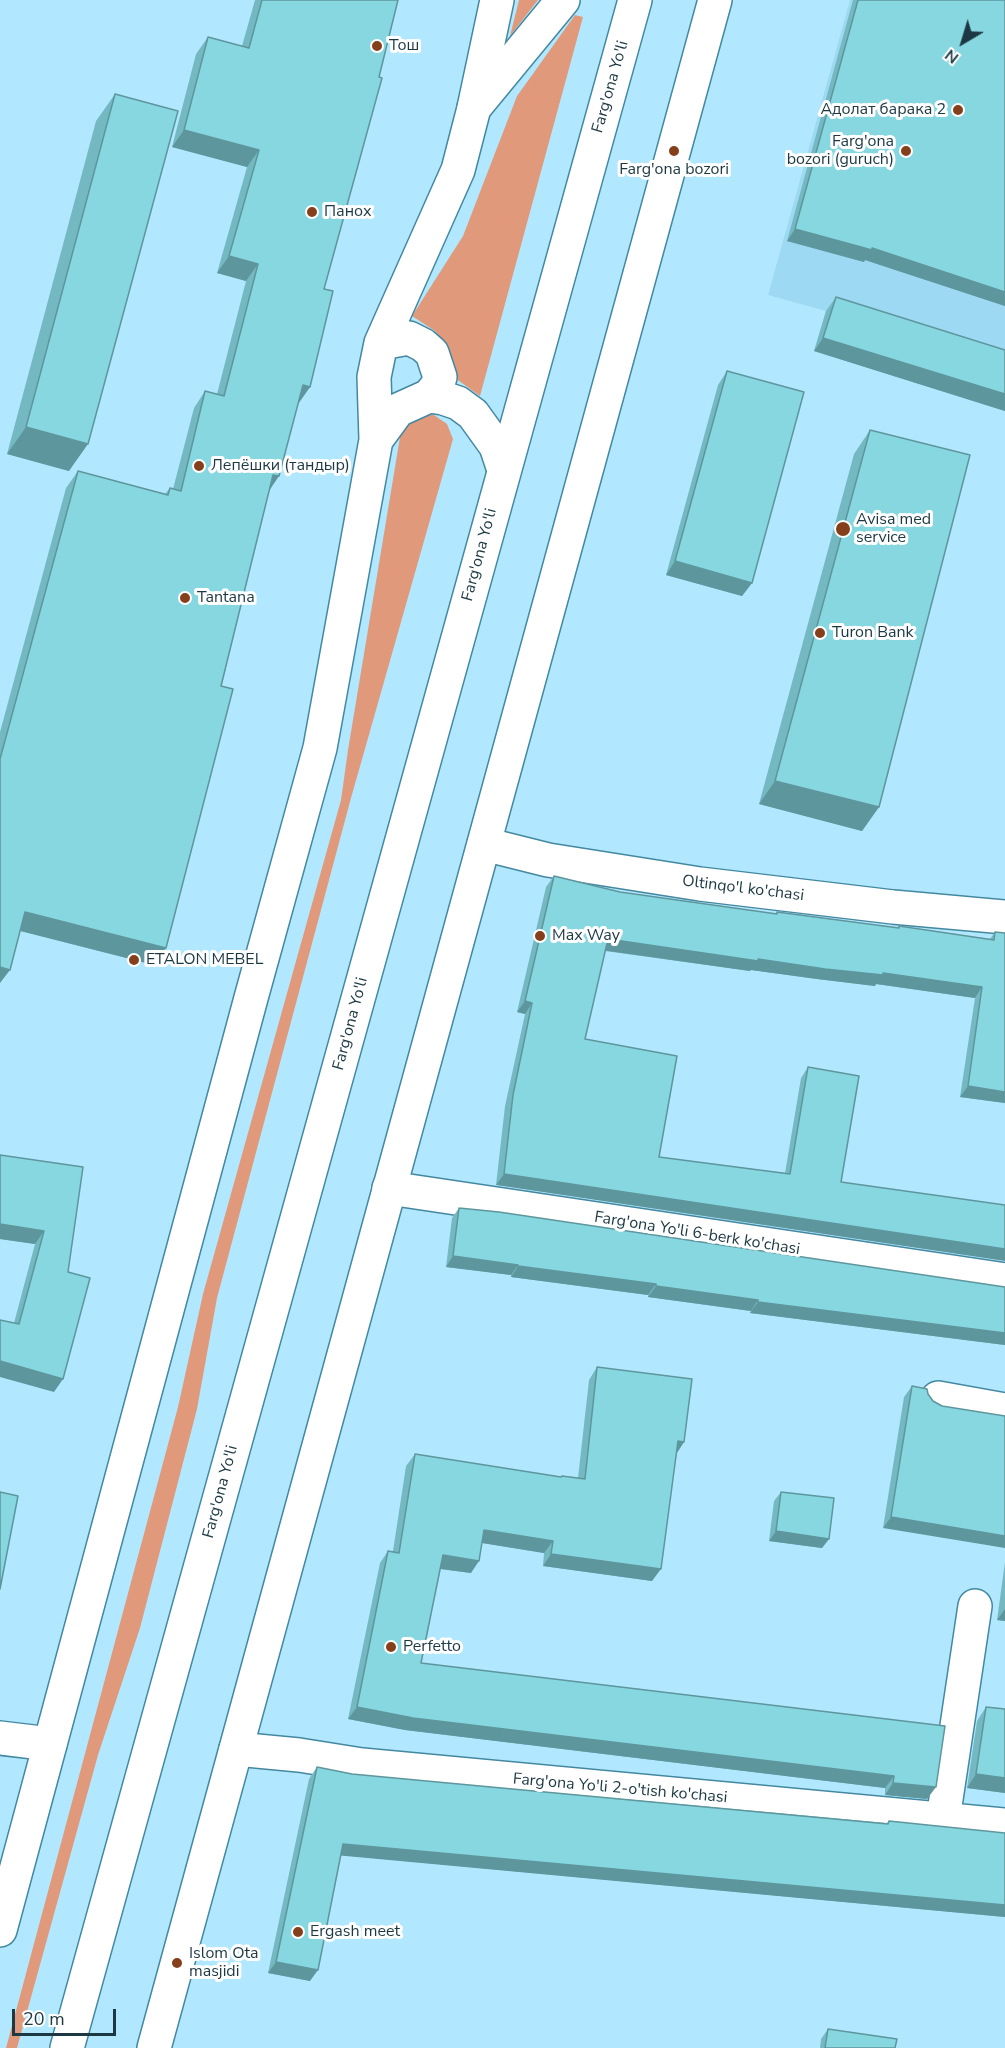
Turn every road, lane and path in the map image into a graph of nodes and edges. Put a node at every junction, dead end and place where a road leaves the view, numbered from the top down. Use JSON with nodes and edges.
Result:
{"nodes":[{"id":1,"x":497,"y":0,"type":"edge"},
{"id":2,"x":563,"y":0,"type":"edge"},
{"id":3,"x":635,"y":0,"type":"edge"},
{"id":4,"x":715,"y":0,"type":"edge"},
{"id":5,"x":474,"y":108,"type":"junction"},
{"id":6,"x":381,"y":342,"type":"junction"},
{"id":7,"x":429,"y":396,"type":"junction"},
{"id":8,"x":376,"y":440,"type":"junction"},
{"id":9,"x":504,"y":470,"type":"junction"},
{"id":10,"x":484,"y":844,"type":"junction"},
{"id":11,"x":1005,"y":917,"type":"edge"},
{"id":12,"x":389,"y":1188,"type":"junction"},
{"id":13,"x":1005,"y":1280,"type":"edge"},
{"id":14,"x":938,"y":1398,"type":"dead end"},
{"id":15,"x":1005,"y":1410,"type":"edge"},
{"id":16,"x":975,"y":1606,"type":"dead end"},
{"id":17,"x":0,"y":1738,"type":"edge"},
{"id":18,"x":50,"y":1744,"type":"junction"},
{"id":19,"x":236,"y":1749,"type":"junction"},
{"id":20,"x":943,"y":1819,"type":"junction"},
{"id":21,"x":1005,"y":1825,"type":"edge"},
{"id":22,"x":0,"y":1930,"type":"edge"},
{"id":23,"x":67,"y":2048,"type":"edge"},
{"id":24,"x":154,"y":2048,"type":"edge"}],
"edges":[{"from":1,"to":5,"type":"main road"},
{"from":2,"to":5,"type":"main road"},
{"from":3,"to":9,"type":"main road","name":"Farg'ona Yo'li"},
{"from":4,"to":10,"type":"main road"},
{"from":5,"to":6,"type":"main road"},
{"from":6,"to":7,"type":"main road"},
{"from":6,"to":8,"type":"main road"},
{"from":7,"to":8,"type":"main road"},
{"from":7,"to":9,"type":"main road"},
{"from":8,"to":18,"type":"main road"},
{"from":9,"to":23,"type":"main road","name":"Farg'ona Yo'li"},
{"from":10,"to":11,"type":"main road","name":"Oltinqo'l ko'chasi"},
{"from":10,"to":12,"type":"main road"},
{"from":12,"to":13,"type":"main road","name":"Farg'ona Yo'li 6-berk ko'chasi"},
{"from":12,"to":19,"type":"main road"},
{"from":14,"to":15,"type":"main road"},
{"from":16,"to":20,"type":"main road"},
{"from":17,"to":18,"type":"main road"},
{"from":18,"to":22,"type":"main road"},
{"from":19,"to":20,"type":"main road","name":"Farg'ona Yo'li 2-o'tish ko'chasi"},
{"from":19,"to":24,"type":"main road"},
{"from":20,"to":21,"type":"main road","name":"Farg'ona Yo'li 2-o'tish ko'chasi"}]}
